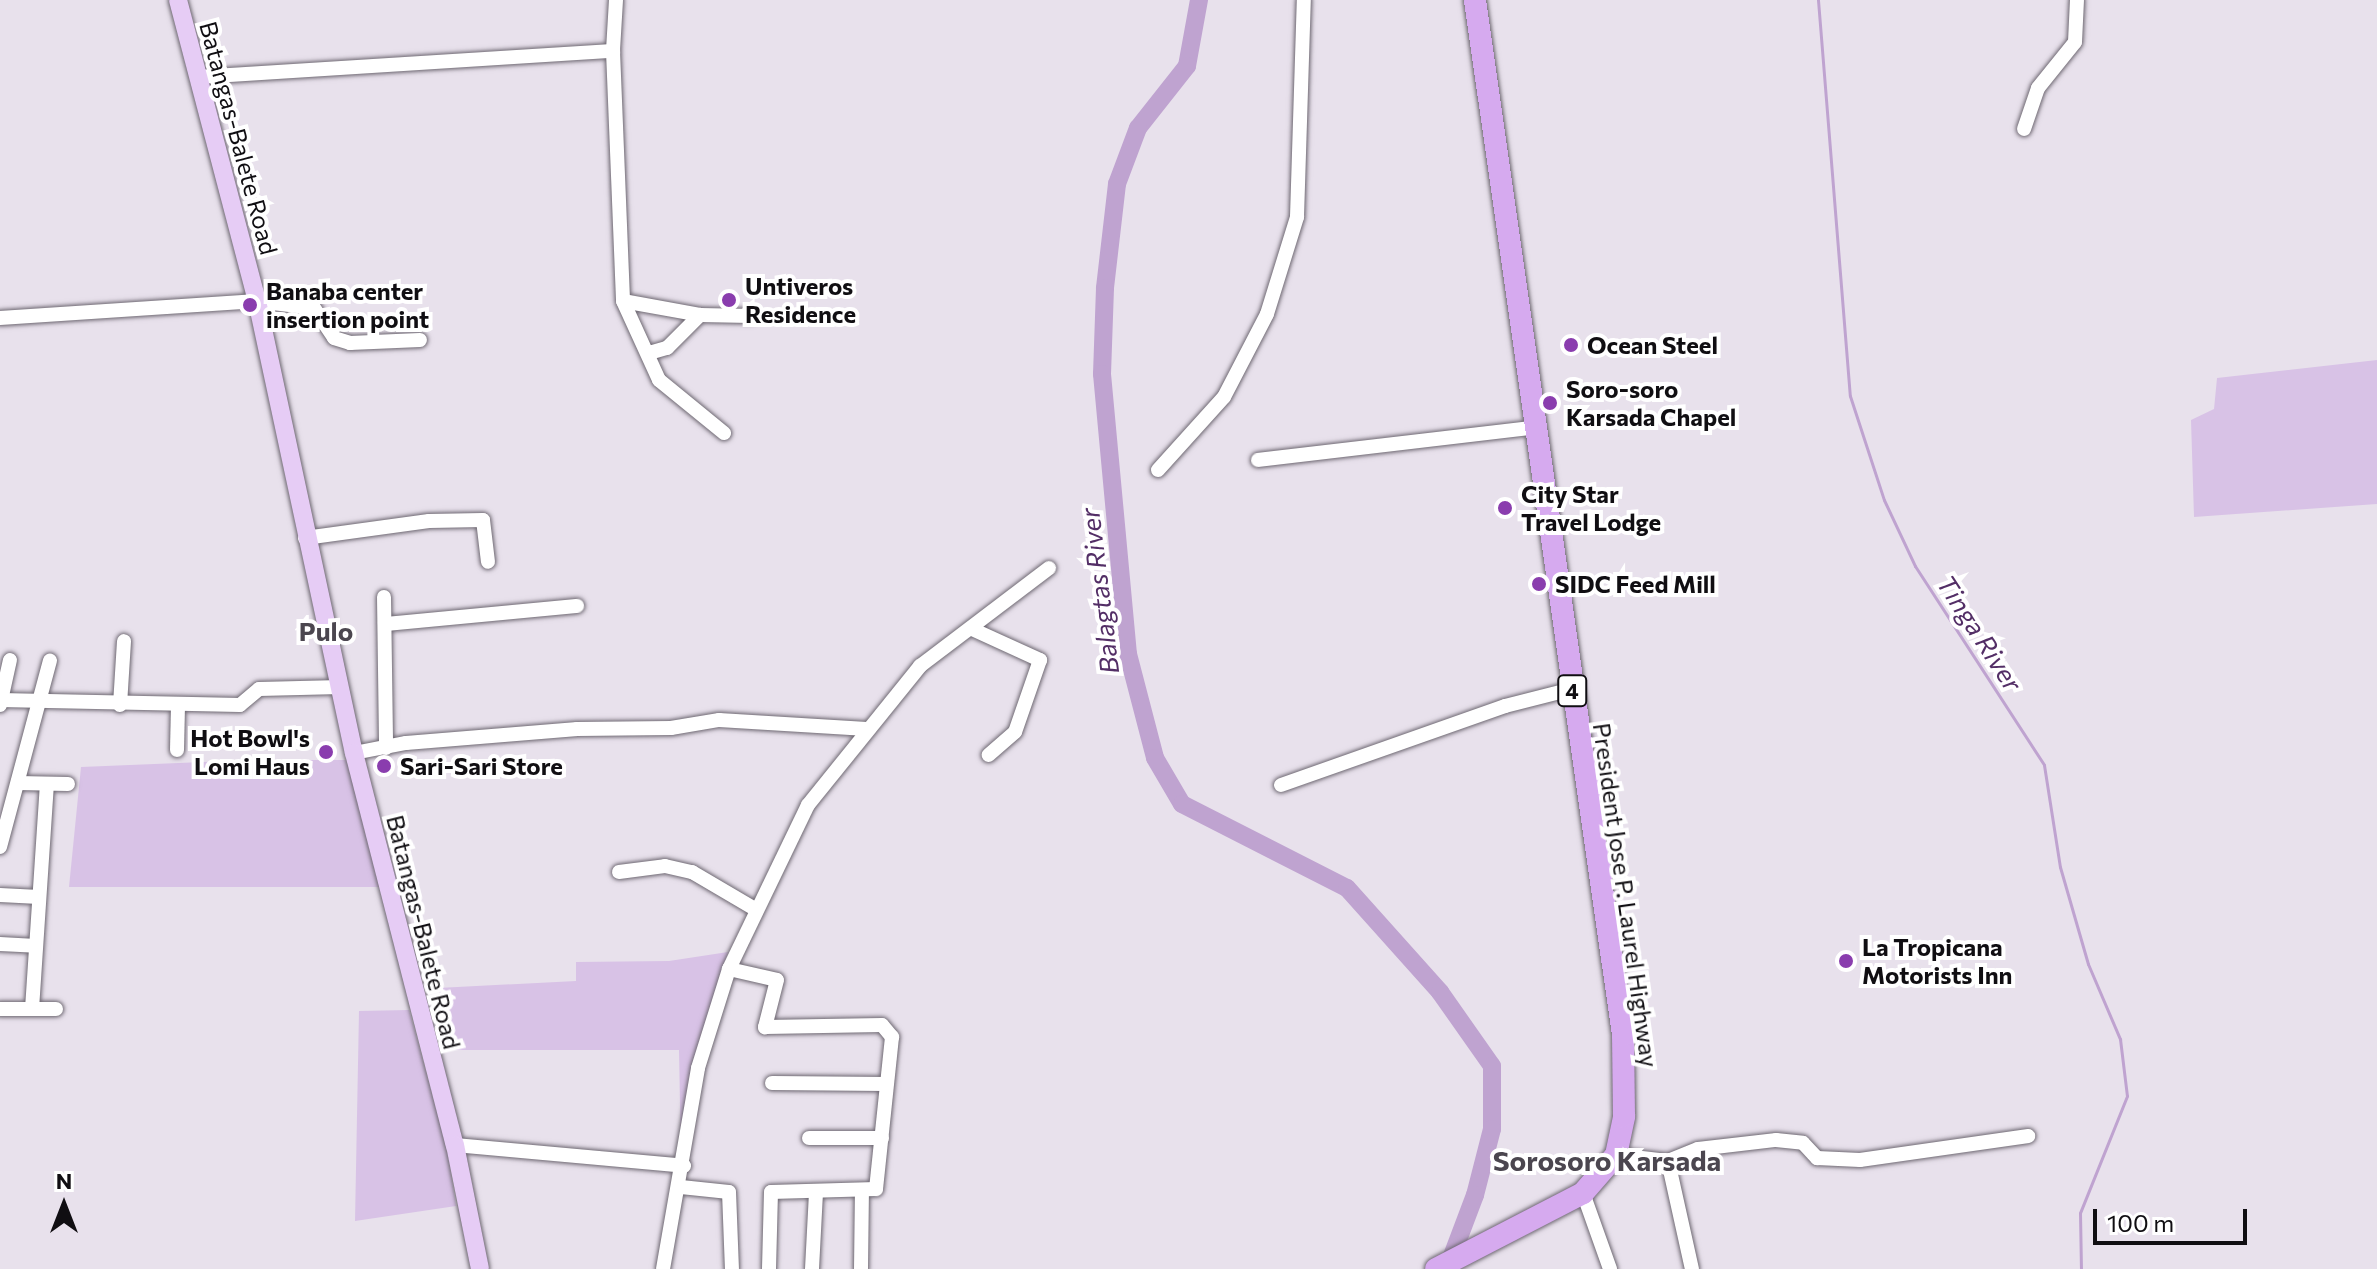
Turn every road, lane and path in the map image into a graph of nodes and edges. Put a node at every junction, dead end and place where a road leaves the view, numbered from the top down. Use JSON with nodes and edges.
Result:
{"nodes":[{"id":1,"x":178,"y":0,"type":"edge"},
{"id":2,"x":616,"y":0,"type":"edge"},
{"id":3,"x":1304,"y":0,"type":"edge"},
{"id":4,"x":1475,"y":0,"type":"edge"},
{"id":5,"x":2077,"y":0,"type":"edge"},
{"id":6,"x":613,"y":51,"type":"junction"},
{"id":7,"x":197,"y":77,"type":"junction"},
{"id":8,"x":2024,"y":129,"type":"dead end"},
{"id":9,"x":257,"y":301,"type":"junction"},
{"id":10,"x":623,"y":301,"type":"junction"},
{"id":11,"x":700,"y":315,"type":"junction"},
{"id":12,"x":751,"y":316,"type":"dead end"},
{"id":13,"x":0,"y":318,"type":"edge"},
{"id":14,"x":420,"y":340,"type":"dead end"},
{"id":15,"x":649,"y":353,"type":"junction"},
{"id":16,"x":1537,"y":427,"type":"junction"},
{"id":17,"x":724,"y":433,"type":"dead end"},
{"id":18,"x":1258,"y":460,"type":"dead end"},
{"id":19,"x":1158,"y":470,"type":"dead end"},
{"id":20,"x":305,"y":538,"type":"junction"},
{"id":21,"x":488,"y":562,"type":"dead end"},
{"id":22,"x":1049,"y":568,"type":"dead end"},
{"id":23,"x":384,"y":597,"type":"dead end"},
{"id":24,"x":577,"y":606,"type":"dead end"},
{"id":25,"x":385,"y":624,"type":"junction"},
{"id":26,"x":972,"y":629,"type":"junction"},
{"id":27,"x":124,"y":641,"type":"dead end"},
{"id":28,"x":10,"y":660,"type":"dead end"},
{"id":29,"x":50,"y":661,"type":"dead end"},
{"id":30,"x":341,"y":687,"type":"junction"},
{"id":31,"x":1572,"y":689,"type":"junction"},
{"id":32,"x":40,"y":701,"type":"junction"},
{"id":33,"x":0,"y":702,"type":"edge"},
{"id":34,"x":120,"y":705,"type":"junction"},
{"id":35,"x":178,"y":705,"type":"junction"},
{"id":36,"x":867,"y":729,"type":"junction"},
{"id":37,"x":386,"y":748,"type":"junction"},
{"id":38,"x":177,"y":750,"type":"dead end"},
{"id":39,"x":354,"y":753,"type":"junction"},
{"id":40,"x":989,"y":755,"type":"dead end"},
{"id":41,"x":18,"y":783,"type":"junction"},
{"id":42,"x":47,"y":784,"type":"junction"},
{"id":43,"x":68,"y":784,"type":"dead end"},
{"id":44,"x":1281,"y":785,"type":"dead end"},
{"id":45,"x":0,"y":847,"type":"edge"},
{"id":46,"x":619,"y":872,"type":"dead end"},
{"id":47,"x":0,"y":895,"type":"edge"},
{"id":48,"x":39,"y":897,"type":"junction"},
{"id":49,"x":755,"y":909,"type":"junction"},
{"id":50,"x":0,"y":944,"type":"edge"},
{"id":51,"x":36,"y":946,"type":"junction"},
{"id":52,"x":729,"y":969,"type":"junction"},
{"id":53,"x":0,"y":1009,"type":"edge"},
{"id":54,"x":32,"y":1009,"type":"junction"},
{"id":55,"x":56,"y":1009,"type":"dead end"},
{"id":56,"x":772,"y":1083,"type":"dead end"},
{"id":57,"x":886,"y":1084,"type":"junction"},
{"id":58,"x":2028,"y":1136,"type":"dead end"},
{"id":59,"x":809,"y":1138,"type":"dead end"},
{"id":60,"x":882,"y":1138,"type":"junction"},
{"id":61,"x":455,"y":1145,"type":"junction"},
{"id":62,"x":1616,"y":1155,"type":"junction"},
{"id":63,"x":1668,"y":1161,"type":"junction"},
{"id":64,"x":684,"y":1166,"type":"junction"},
{"id":65,"x":681,"y":1187,"type":"junction"},
{"id":66,"x":862,"y":1192,"type":"junction"},
{"id":67,"x":816,"y":1193,"type":"junction"},
{"id":68,"x":1583,"y":1193,"type":"junction"},
{"id":69,"x":480,"y":1269,"type":"edge"},
{"id":70,"x":663,"y":1269,"type":"edge"},
{"id":71,"x":732,"y":1269,"type":"edge"},
{"id":72,"x":769,"y":1269,"type":"edge"},
{"id":73,"x":812,"y":1269,"type":"edge"},
{"id":74,"x":861,"y":1269,"type":"edge"},
{"id":75,"x":1436,"y":1269,"type":"edge"},
{"id":76,"x":1610,"y":1269,"type":"edge"},
{"id":77,"x":1692,"y":1269,"type":"edge"}],
"edges":[{"from":1,"to":7,"type":"main road","name":"Batangas-Balete Road"},
{"from":2,"to":6,"type":"street"},
{"from":3,"to":19,"type":"street"},
{"from":4,"to":16,"type":"highway","name":"President Jose P. Laurel Highway","number":"4"},
{"from":5,"to":8,"type":"street"},
{"from":6,"to":7,"type":"street"},
{"from":6,"to":10,"type":"street"},
{"from":7,"to":9,"type":"main road","name":"Batangas-Balete Road"},
{"from":9,"to":13,"type":"street"},
{"from":9,"to":14,"type":"street"},
{"from":9,"to":20,"type":"main road","name":"Batangas-Balete Road"},
{"from":10,"to":11,"type":"street"},
{"from":10,"to":15,"type":"street"},
{"from":11,"to":12,"type":"street"},
{"from":11,"to":15,"type":"street"},
{"from":15,"to":17,"type":"street"},
{"from":16,"to":18,"type":"street"},
{"from":16,"to":31,"type":"highway","name":"President Jose P. Laurel Highway","number":"4"},
{"from":20,"to":21,"type":"street"},
{"from":20,"to":30,"type":"main road","name":"Batangas-Balete Road"},
{"from":22,"to":26,"type":"street"},
{"from":23,"to":25,"type":"street"},
{"from":24,"to":25,"type":"street"},
{"from":25,"to":37,"type":"street"},
{"from":26,"to":36,"type":"street"},
{"from":26,"to":40,"type":"street"},
{"from":27,"to":34,"type":"street"},
{"from":28,"to":33,"type":"street"},
{"from":29,"to":32,"type":"street"},
{"from":30,"to":35,"type":"street"},
{"from":30,"to":39,"type":"main road","name":"Batangas-Balete Road"},
{"from":31,"to":44,"type":"street"},
{"from":31,"to":62,"type":"highway","name":"President Jose P. Laurel Highway","number":"4"},
{"from":32,"to":33,"type":"street"},
{"from":32,"to":34,"type":"street"},
{"from":32,"to":41,"type":"street"},
{"from":34,"to":35,"type":"street"},
{"from":35,"to":38,"type":"street"},
{"from":36,"to":37,"type":"street"},
{"from":36,"to":49,"type":"street"},
{"from":37,"to":39,"type":"street"},
{"from":39,"to":61,"type":"main road","name":"Batangas-Balete Road"},
{"from":41,"to":42,"type":"street"},
{"from":41,"to":45,"type":"street"},
{"from":42,"to":43,"type":"street"},
{"from":42,"to":48,"type":"street"},
{"from":46,"to":49,"type":"street"},
{"from":47,"to":48,"type":"street"},
{"from":48,"to":51,"type":"street"},
{"from":49,"to":52,"type":"street"},
{"from":50,"to":51,"type":"street"},
{"from":51,"to":54,"type":"street"},
{"from":52,"to":57,"type":"street"},
{"from":52,"to":64,"type":"street"},
{"from":53,"to":54,"type":"street"},
{"from":54,"to":55,"type":"street"},
{"from":56,"to":57,"type":"street"},
{"from":57,"to":60,"type":"street"},
{"from":58,"to":63,"type":"street"},
{"from":59,"to":60,"type":"street"},
{"from":60,"to":66,"type":"street"},
{"from":61,"to":64,"type":"street"},
{"from":61,"to":69,"type":"main road","name":"Batangas-Balete Road"},
{"from":62,"to":63,"type":"street"},
{"from":62,"to":68,"type":"highway","name":"President Jose P. Laurel Highway","number":"4"},
{"from":63,"to":77,"type":"street"},
{"from":64,"to":65,"type":"street"},
{"from":65,"to":70,"type":"street"},
{"from":65,"to":71,"type":"street"},
{"from":66,"to":67,"type":"street"},
{"from":66,"to":74,"type":"street"},
{"from":67,"to":72,"type":"street"},
{"from":67,"to":73,"type":"street"},
{"from":68,"to":75,"type":"highway","name":"President Jose P. Laurel Highway","number":"4"},
{"from":68,"to":76,"type":"street"}]}
